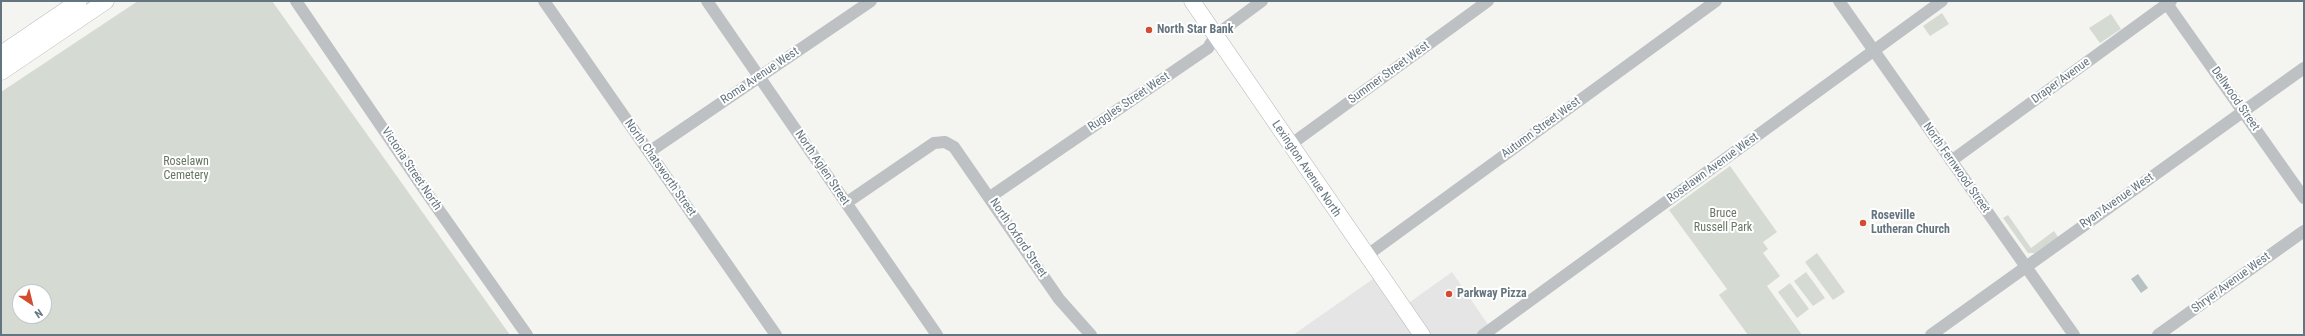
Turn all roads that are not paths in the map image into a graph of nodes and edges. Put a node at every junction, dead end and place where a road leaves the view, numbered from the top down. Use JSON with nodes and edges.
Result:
{"nodes":[{"id":1,"x":106,"y":1,"type":"edge"},
{"id":2,"x":296,"y":1,"type":"edge"},
{"id":3,"x":544,"y":1,"type":"edge"},
{"id":4,"x":707,"y":1,"type":"edge"},
{"id":5,"x":871,"y":1,"type":"edge"},
{"id":6,"x":1192,"y":1,"type":"edge"},
{"id":7,"x":1262,"y":1,"type":"edge"},
{"id":8,"x":1488,"y":1,"type":"edge"},
{"id":9,"x":1716,"y":1,"type":"edge"},
{"id":10,"x":1839,"y":1,"type":"edge"},
{"id":11,"x":1942,"y":1,"type":"edge"},
{"id":12,"x":2168,"y":2,"type":"edge"},
{"id":13,"x":85,"y":4,"type":"edge"},
{"id":14,"x":1216,"y":35,"type":"junction"},
{"id":15,"x":1874,"y":51,"type":"junction"},
{"id":16,"x":1,"y":54,"type":"edge"},
{"id":17,"x":2304,"y":68,"type":"edge"},
{"id":18,"x":1,"y":72,"type":"edge"},
{"id":19,"x":760,"y":76,"type":"junction"},
{"id":20,"x":2244,"y":112,"type":"junction"},
{"id":21,"x":1290,"y":145,"type":"junction"},
{"id":22,"x":649,"y":152,"type":"junction"},
{"id":23,"x":1951,"y":160,"type":"junction"},
{"id":24,"x":990,"y":197,"type":"junction"},
{"id":25,"x":2304,"y":198,"type":"edge"},
{"id":26,"x":846,"y":203,"type":"junction"},
{"id":27,"x":2304,"y":231,"type":"edge"},
{"id":28,"x":1366,"y":256,"type":"junction"},
{"id":29,"x":2026,"y":266,"type":"junction"},
{"id":30,"x":527,"y":335,"type":"edge"},
{"id":31,"x":776,"y":335,"type":"edge"},
{"id":32,"x":937,"y":335,"type":"edge"},
{"id":33,"x":1091,"y":335,"type":"edge"},
{"id":34,"x":1422,"y":335,"type":"edge"},
{"id":35,"x":1483,"y":335,"type":"edge"},
{"id":36,"x":1931,"y":335,"type":"edge"},
{"id":37,"x":2074,"y":335,"type":"edge"},
{"id":38,"x":2158,"y":335,"type":"edge"}],
"edges":[{"from":1,"to":13,"type":"main road"},
{"from":2,"to":30,"type":"street","name":"Victoria Street North"},
{"from":3,"to":22,"type":"street","name":"North Chatsworth Street"},
{"from":4,"to":19,"type":"street","name":"North Aglen Street"},
{"from":5,"to":19,"type":"street","name":"Roma Avenue West"},
{"from":6,"to":14,"type":"main road","name":"Lexington Avenue North"},
{"from":7,"to":14,"type":"street","name":"Ruggles Street West"},
{"from":8,"to":21,"type":"street","name":"Summer Street West"},
{"from":9,"to":28,"type":"street","name":"Autumn Street West"},
{"from":10,"to":15,"type":"street","name":"North Fernwood Street"},
{"from":11,"to":15,"type":"street","name":"Roselawn Avenue West"},
{"from":12,"to":20,"type":"street","name":"Dellwood Street"},
{"from":12,"to":23,"type":"street","name":"Draper Avenue"},
{"from":13,"to":16,"type":"main road"},
{"from":13,"to":18,"type":"main road"},
{"from":14,"to":21,"type":"main road","name":"Lexington Avenue North"},
{"from":14,"to":24,"type":"street","name":"Ruggles Street West"},
{"from":15,"to":23,"type":"street","name":"North Fernwood Street"},
{"from":15,"to":35,"type":"street","name":"Roselawn Avenue West"},
{"from":17,"to":20,"type":"street","name":"Ryan Avenue West"},
{"from":19,"to":22,"type":"street","name":"Roma Avenue West"},
{"from":19,"to":26,"type":"street","name":"North Aglen Street"},
{"from":20,"to":25,"type":"street","name":"Dellwood Street"},
{"from":20,"to":29,"type":"street","name":"Ryan Avenue West"},
{"from":21,"to":28,"type":"main road","name":"Lexington Avenue North"},
{"from":22,"to":31,"type":"street","name":"North Chatsworth Street"},
{"from":23,"to":29,"type":"street","name":"North Fernwood Street"},
{"from":24,"to":26,"type":"street","name":"North Oxford Street"},
{"from":24,"to":33,"type":"street","name":"North Oxford Street"},
{"from":26,"to":32,"type":"street","name":"North Aglen Street"},
{"from":27,"to":38,"type":"street","name":"Shryer Avenue West"},
{"from":28,"to":34,"type":"main road","name":"Lexington Avenue North"},
{"from":29,"to":36,"type":"street","name":"Ryan Avenue West"},
{"from":29,"to":37,"type":"street","name":"North Fernwood Street"}]}
